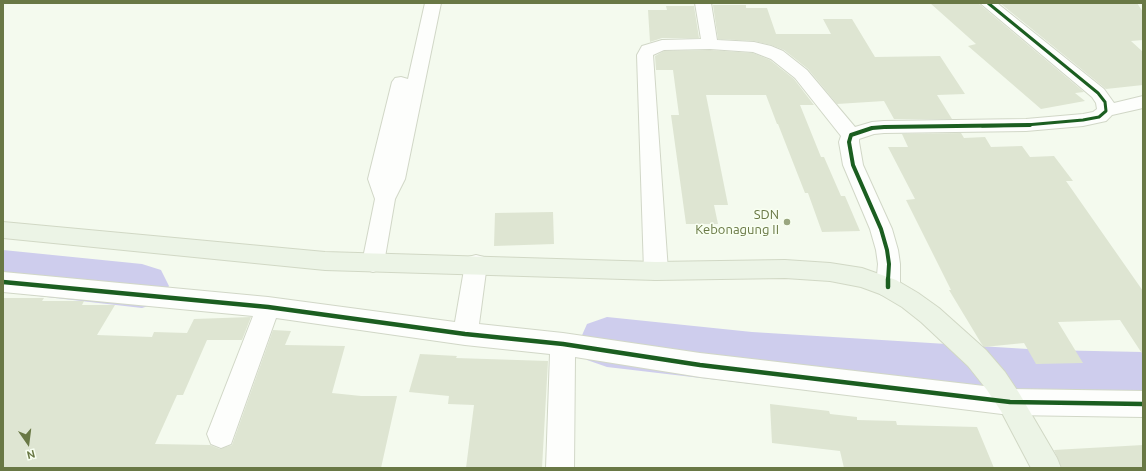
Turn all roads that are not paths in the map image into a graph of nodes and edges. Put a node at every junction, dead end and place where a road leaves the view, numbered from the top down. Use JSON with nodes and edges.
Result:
{"nodes":[{"id":1,"x":420,"y":3,"type":"edge"},
{"id":2,"x":434,"y":3,"type":"edge"},
{"id":3,"x":703,"y":3,"type":"edge"},
{"id":4,"x":988,"y":3,"type":"edge"},
{"id":5,"x":710,"y":44,"type":"junction"},
{"id":6,"x":1143,"y":102,"type":"edge"},
{"id":7,"x":1126,"y":107,"type":"junction"},
{"id":8,"x":1106,"y":111,"type":"junction"},
{"id":9,"x":1143,"y":120,"type":"edge"},
{"id":10,"x":851,"y":135,"type":"junction"},
{"id":11,"x":385,"y":199,"type":"junction"},
{"id":12,"x":3,"y":230,"type":"edge"},
{"id":13,"x":372,"y":263,"type":"junction"},
{"id":14,"x":656,"y":271,"type":"junction"},
{"id":15,"x":475,"y":275,"type":"junction"},
{"id":16,"x":3,"y":282,"type":"edge"},
{"id":17,"x":888,"y":287,"type":"junction"},
{"id":18,"x":268,"y":307,"type":"junction"},
{"id":19,"x":466,"y":331,"type":"junction"},
{"id":20,"x":563,"y":344,"type":"junction"},
{"id":21,"x":1010,"y":402,"type":"junction"},
{"id":22,"x":1143,"y":404,"type":"edge"},
{"id":23,"x":221,"y":434,"type":"dead end"},
{"id":24,"x":560,"y":468,"type":"edge"},
{"id":25,"x":1047,"y":468,"type":"edge"}],
"edges":[{"from":1,"to":11,"type":"street"},
{"from":2,"to":11,"type":"street"},
{"from":3,"to":5,"type":"street"},
{"from":4,"to":8,"type":"street"},
{"from":5,"to":10,"type":"street"},
{"from":5,"to":14,"type":"street"},
{"from":6,"to":7,"type":"street"},
{"from":7,"to":8,"type":"street"},
{"from":7,"to":9,"type":"street"},
{"from":8,"to":10,"type":"street"},
{"from":10,"to":17,"type":"street"},
{"from":11,"to":13,"type":"street"},
{"from":12,"to":13,"type":"main road"},
{"from":13,"to":15,"type":"main road"},
{"from":14,"to":15,"type":"main road"},
{"from":14,"to":17,"type":"main road"},
{"from":15,"to":19,"type":"street"},
{"from":16,"to":18,"type":"street"},
{"from":17,"to":21,"type":"main road"},
{"from":18,"to":19,"type":"street"},
{"from":18,"to":23,"type":"street"},
{"from":19,"to":20,"type":"street"},
{"from":20,"to":21,"type":"street"},
{"from":20,"to":24,"type":"street"},
{"from":21,"to":22,"type":"street"},
{"from":21,"to":25,"type":"main road"}]}
